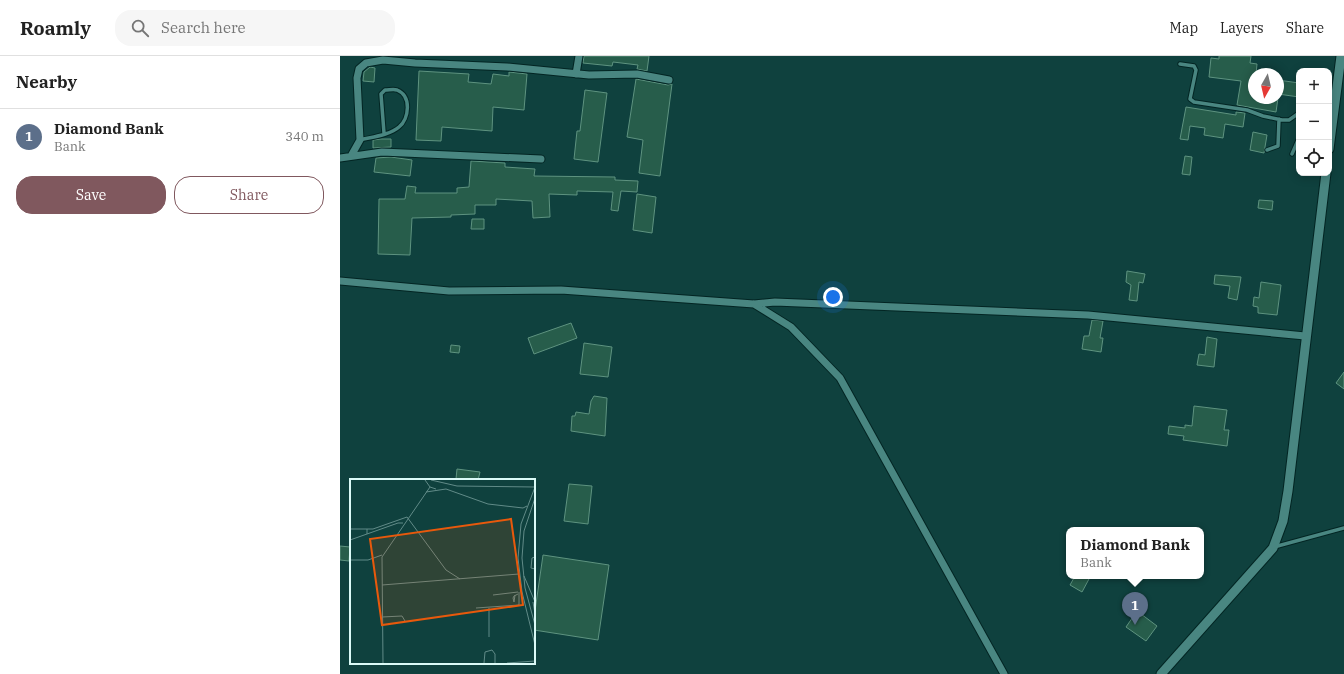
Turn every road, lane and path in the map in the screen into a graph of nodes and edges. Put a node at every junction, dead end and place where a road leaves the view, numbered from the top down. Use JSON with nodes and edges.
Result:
{"nodes":[{"id":1,"x":579,"y":56,"type":"edge"},
{"id":2,"x":1341,"y":56,"type":"edge"},
{"id":3,"x":1180,"y":64,"type":"dead end"},
{"id":4,"x":576,"y":74,"type":"junction"},
{"id":5,"x":669,"y":80,"type":"dead end"},
{"id":6,"x":1332,"y":110,"type":"edge"},
{"id":7,"x":1296,"y":115,"type":"edge"},
{"id":8,"x":1279,"y":119,"type":"junction"},
{"id":9,"x":384,"y":133,"type":"junction"},
{"id":10,"x":360,"y":140,"type":"junction"},
{"id":11,"x":1298,"y":140,"type":"edge"},
{"id":12,"x":1267,"y":150,"type":"dead end"},
{"id":13,"x":1292,"y":154,"type":"dead end"},
{"id":14,"x":351,"y":156,"type":"junction"},
{"id":15,"x":340,"y":158,"type":"edge"},
{"id":16,"x":541,"y":159,"type":"dead end"},
{"id":17,"x":1326,"y":176,"type":"edge"},
{"id":18,"x":340,"y":281,"type":"edge"},
{"id":19,"x":754,"y":304,"type":"junction"},
{"id":20,"x":1305,"y":336,"type":"junction"},
{"id":21,"x":1344,"y":528,"type":"edge"},
{"id":22,"x":1273,"y":548,"type":"junction"},
{"id":23,"x":1004,"y":674,"type":"edge"},
{"id":24,"x":1161,"y":674,"type":"edge"}],
"edges":[{"from":1,"to":4,"type":"street"},
{"from":2,"to":6,"type":"street"},
{"from":3,"to":8,"type":"lane"},
{"from":4,"to":5,"type":"street"},
{"from":4,"to":10,"type":"street"},
{"from":7,"to":8,"type":"lane"},
{"from":8,"to":12,"type":"lane"},
{"from":9,"to":9,"type":"lane"},
{"from":9,"to":10,"type":"lane"},
{"from":10,"to":14,"type":"street"},
{"from":11,"to":13,"type":"lane"},
{"from":14,"to":15,"type":"street"},
{"from":14,"to":16,"type":"street"},
{"from":17,"to":20,"type":"street"},
{"from":18,"to":19,"type":"street"},
{"from":19,"to":20,"type":"street"},
{"from":19,"to":23,"type":"street"},
{"from":20,"to":22,"type":"street"},
{"from":21,"to":22,"type":"lane"},
{"from":22,"to":24,"type":"street"}]}
